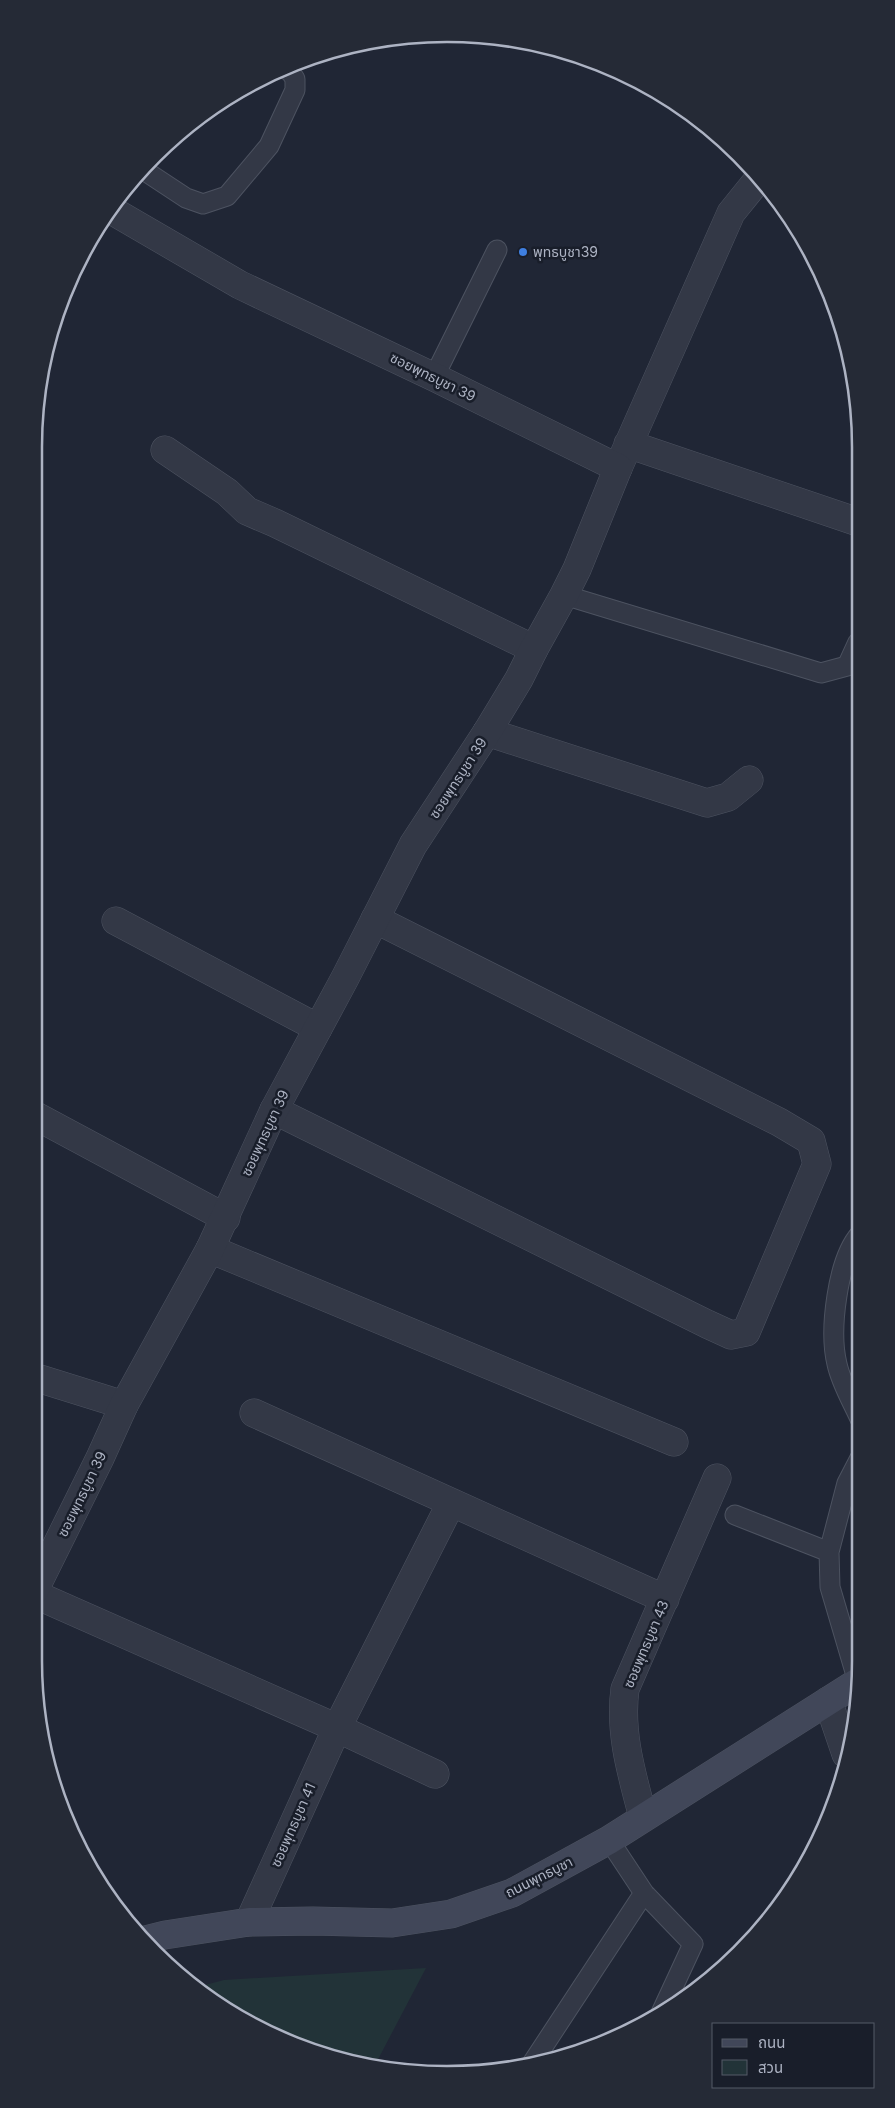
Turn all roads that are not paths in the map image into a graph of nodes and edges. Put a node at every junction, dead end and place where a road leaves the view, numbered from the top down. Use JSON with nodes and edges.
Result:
{"nodes":[{"id":1,"x":292,"y":74,"type":"edge"},
{"id":2,"x":149,"y":174,"type":"edge"},
{"id":3,"x":755,"y":184,"type":"edge"},
{"id":4,"x":117,"y":214,"type":"edge"},
{"id":5,"x":497,"y":250,"type":"dead end"},
{"id":6,"x":434,"y":377,"type":"junction"},
{"id":7,"x":165,"y":450,"type":"dead end"},
{"id":8,"x":623,"y":456,"type":"junction"},
{"id":9,"x":852,"y":520,"type":"edge"},
{"id":10,"x":564,"y":595,"type":"junction"},
{"id":11,"x":534,"y":649,"type":"junction"},
{"id":12,"x":852,"y":655,"type":"edge"},
{"id":13,"x":487,"y":732,"type":"junction"},
{"id":14,"x":749,"y":780,"type":"dead end"},
{"id":15,"x":376,"y":919,"type":"junction"},
{"id":16,"x":116,"y":921,"type":"dead end"},
{"id":17,"x":318,"y":1028,"type":"junction"},
{"id":18,"x":274,"y":1110,"type":"junction"},
{"id":19,"x":42,"y":1119,"type":"edge"},
{"id":20,"x":226,"y":1218,"type":"junction"},
{"id":21,"x":852,"y":1247,"type":"edge"},
{"id":22,"x":210,"y":1249,"type":"junction"},
{"id":23,"x":42,"y":1379,"type":"edge"},
{"id":24,"x":852,"y":1400,"type":"edge"},
{"id":25,"x":124,"y":1405,"type":"junction"},
{"id":26,"x":254,"y":1413,"type":"dead end"},
{"id":27,"x":674,"y":1442,"type":"dead end"},
{"id":28,"x":852,"y":1475,"type":"edge"},
{"id":29,"x":717,"y":1478,"type":"dead end"},
{"id":30,"x":451,"y":1503,"type":"junction"},
{"id":31,"x":734,"y":1514,"type":"dead end"},
{"id":32,"x":829,"y":1552,"type":"junction"},
{"id":33,"x":42,"y":1576,"type":"edge"},
{"id":34,"x":42,"y":1596,"type":"edge"},
{"id":35,"x":665,"y":1599,"type":"junction"},
{"id":36,"x":852,"y":1662,"type":"edge"},
{"id":37,"x":852,"y":1686,"type":"edge"},
{"id":38,"x":828,"y":1701,"type":"junction"},
{"id":39,"x":337,"y":1728,"type":"junction"},
{"id":40,"x":843,"y":1746,"type":"edge"},
{"id":41,"x":435,"y":1774,"type":"dead end"},
{"id":42,"x":644,"y":1817,"type":"junction"},
{"id":43,"x":609,"y":1840,"type":"junction"},
{"id":44,"x":644,"y":1893,"type":"junction"},
{"id":45,"x":249,"y":1922,"type":"junction"},
{"id":46,"x":153,"y":1938,"type":"edge"},
{"id":47,"x":667,"y":2001,"type":"edge"},
{"id":48,"x":538,"y":2055,"type":"edge"}],
"edges":[{"from":1,"to":2,"type":"lane"},
{"from":3,"to":8,"type":"street"},
{"from":4,"to":6,"type":"street","name":"ซอยพุทธบูชา 39"},
{"from":5,"to":6,"type":"lane"},
{"from":6,"to":8,"type":"street","name":"ซอยพุทธบูชา 39"},
{"from":7,"to":11,"type":"street"},
{"from":8,"to":9,"type":"street"},
{"from":8,"to":10,"type":"street","name":"ซอยพุทธบูชา 39"},
{"from":10,"to":11,"type":"street","name":"ซอยพุทธบูชา 39"},
{"from":10,"to":12,"type":"lane"},
{"from":11,"to":13,"type":"street","name":"ซอยพุทธบูชา 39"},
{"from":13,"to":14,"type":"street"},
{"from":13,"to":15,"type":"street","name":"ซอยพุทธบูชา 39"},
{"from":15,"to":17,"type":"street","name":"ซอยพุทธบูชา 39"},
{"from":15,"to":18,"type":"street"},
{"from":16,"to":17,"type":"street"},
{"from":17,"to":18,"type":"street","name":"ซอยพุทธบูชา 39"},
{"from":18,"to":20,"type":"street","name":"ซอยพุทธบูชา 39"},
{"from":19,"to":20,"type":"street"},
{"from":20,"to":22,"type":"street","name":"ซอยพุทธบูชา 39"},
{"from":21,"to":24,"type":"lane"},
{"from":22,"to":25,"type":"street","name":"ซอยพุทธบูชา 39"},
{"from":22,"to":27,"type":"street"},
{"from":23,"to":25,"type":"street"},
{"from":25,"to":33,"type":"street","name":"ซอยพุทธบูชา 39"},
{"from":26,"to":30,"type":"street"},
{"from":28,"to":32,"type":"lane"},
{"from":29,"to":35,"type":"street","name":"ซอยพุทธบูชา 43"},
{"from":30,"to":35,"type":"street"},
{"from":30,"to":39,"type":"street","name":"ซอยพุทธบูชา 41"},
{"from":31,"to":32,"type":"lane"},
{"from":32,"to":36,"type":"lane"},
{"from":34,"to":39,"type":"street"},
{"from":35,"to":42,"type":"street","name":"ซอยพุทธบูชา 43"},
{"from":37,"to":38,"type":"main road","name":"ถนนพุทธบูชา"},
{"from":38,"to":40,"type":"street"},
{"from":38,"to":42,"type":"main road","name":"ถนนพุทธบูชา"},
{"from":39,"to":41,"type":"street"},
{"from":39,"to":45,"type":"street","name":"ซอยพุทธบูชา 41"},
{"from":42,"to":43,"type":"main road","name":"ถนนพุทธบูชา"},
{"from":43,"to":44,"type":"lane"},
{"from":43,"to":45,"type":"main road","name":"ถนนพุทธบูชา"},
{"from":44,"to":47,"type":"lane"},
{"from":44,"to":48,"type":"lane"},
{"from":45,"to":46,"type":"main road","name":"ถนนพุทธบูชา"}]}
